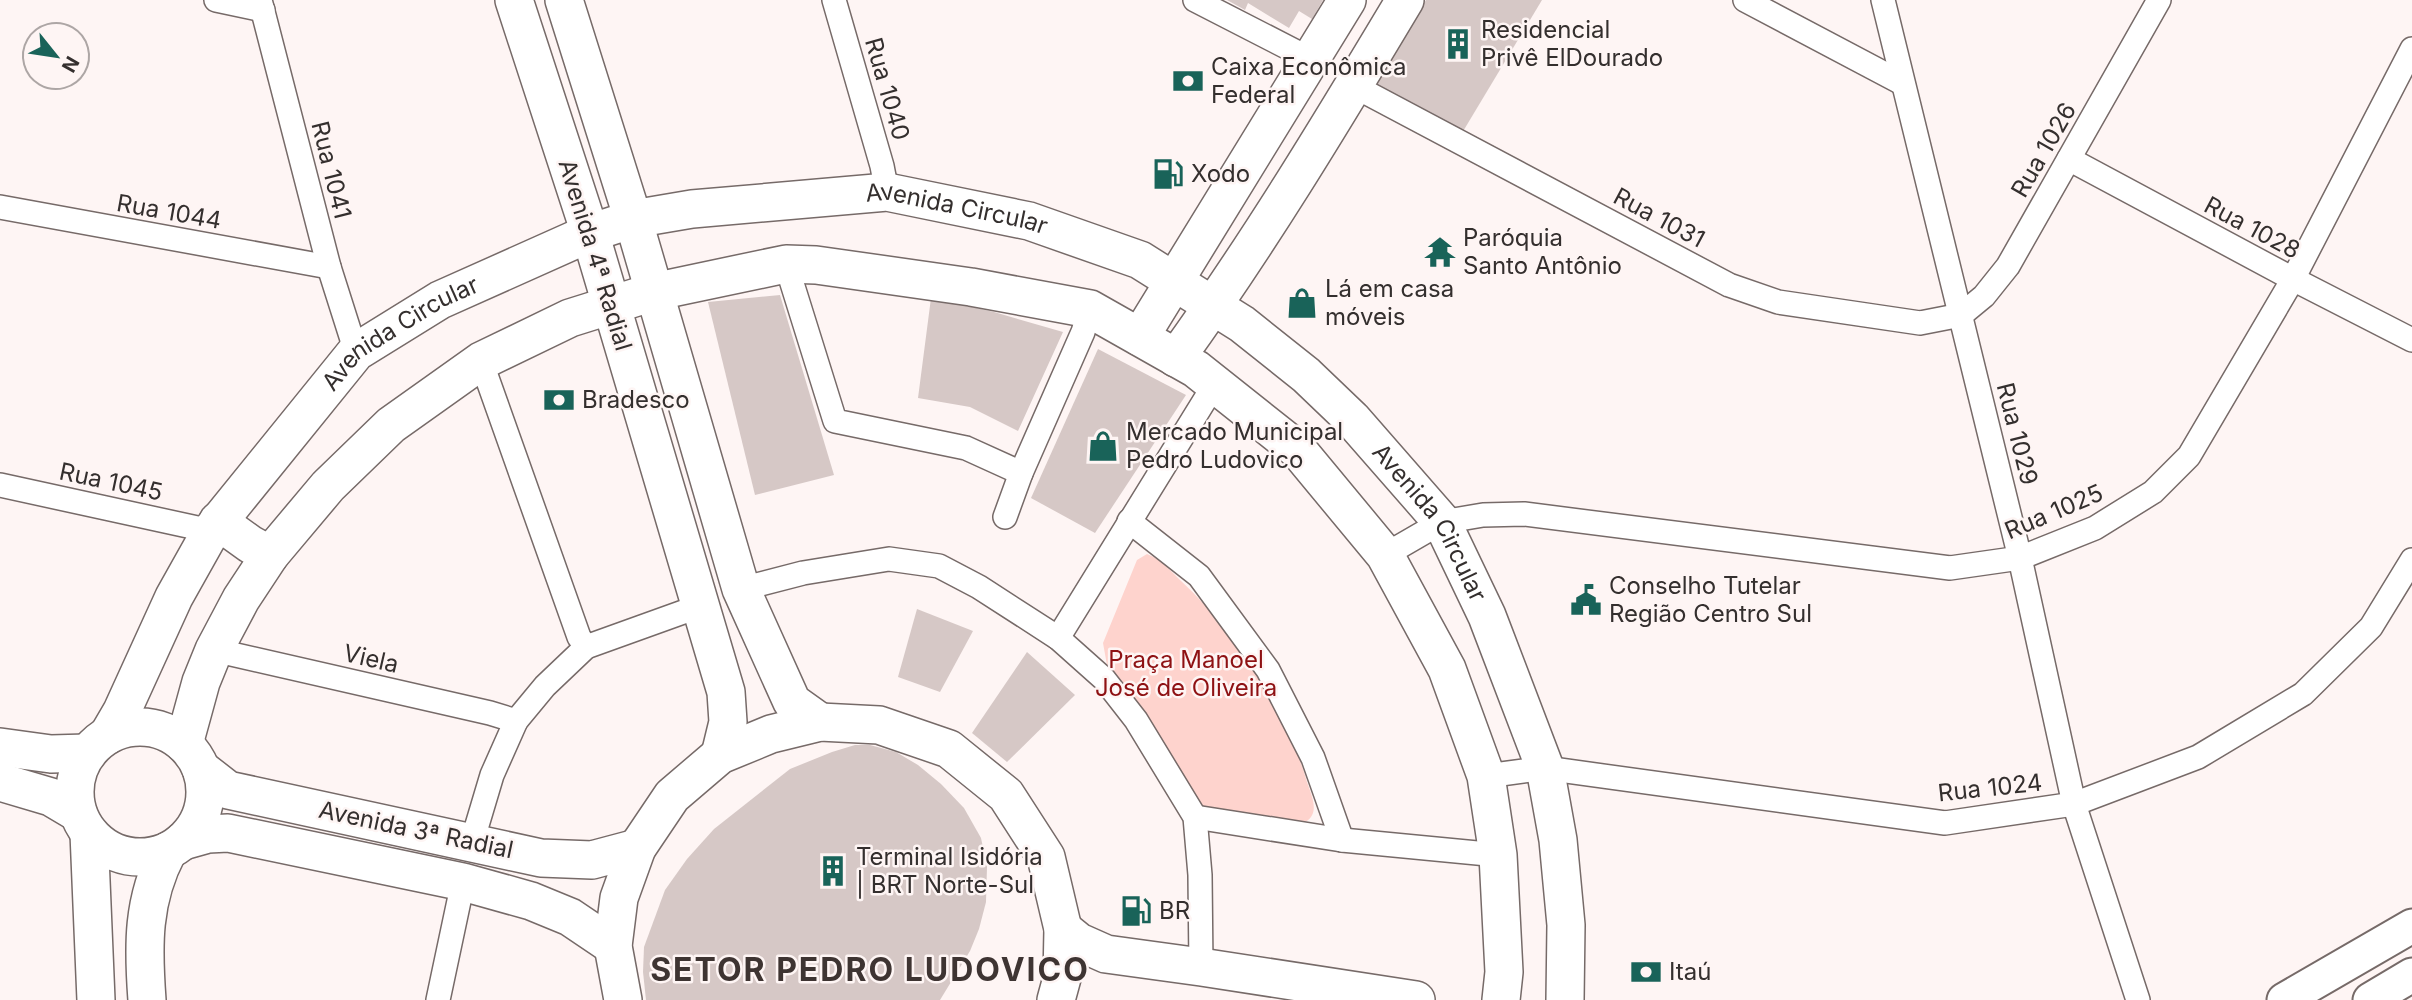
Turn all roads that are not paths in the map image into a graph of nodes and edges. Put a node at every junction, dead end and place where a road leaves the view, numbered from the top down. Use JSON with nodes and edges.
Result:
{"nodes":[{"id":1,"x":216,"y":0,"type":"edge"},
{"id":2,"x":514,"y":0,"type":"edge"},
{"id":3,"x":564,"y":0,"type":"edge"},
{"id":4,"x":834,"y":0,"type":"edge"},
{"id":5,"x":1195,"y":0,"type":"edge"},
{"id":6,"x":1347,"y":0,"type":"edge"},
{"id":7,"x":1405,"y":0,"type":"edge"},
{"id":8,"x":1745,"y":0,"type":"edge"},
{"id":9,"x":1883,"y":0,"type":"edge"},
{"id":10,"x":2160,"y":0,"type":"edge"},
{"id":11,"x":262,"y":5,"type":"edge"},
{"id":12,"x":2412,"y":50,"type":"edge"},
{"id":13,"x":1310,"y":59,"type":"junction"},
{"id":14,"x":1902,"y":83,"type":"junction"},
{"id":15,"x":1354,"y":86,"type":"junction"},
{"id":16,"x":2069,"y":159,"type":"junction"},
{"id":17,"x":887,"y":192,"type":"junction"},
{"id":18,"x":0,"y":207,"type":"edge"},
{"id":19,"x":633,"y":219,"type":"junction"},
{"id":20,"x":590,"y":233,"type":"junction"},
{"id":21,"x":786,"y":264,"type":"junction"},
{"id":22,"x":329,"y":267,"type":"junction"},
{"id":23,"x":2293,"y":279,"type":"junction"},
{"id":24,"x":1174,"y":283,"type":"junction"},
{"id":25,"x":653,"y":292,"type":"junction"},
{"id":26,"x":609,"y":304,"type":"junction"},
{"id":27,"x":1214,"y":306,"type":"junction"},
{"id":28,"x":1090,"y":309,"type":"junction"},
{"id":29,"x":1962,"y":315,"type":"junction"},
{"id":30,"x":1140,"y":337,"type":"junction"},
{"id":31,"x":2412,"y":340,"type":"edge"},
{"id":32,"x":356,"y":352,"type":"junction"},
{"id":33,"x":1176,"y":358,"type":"junction"},
{"id":34,"x":481,"y":361,"type":"junction"},
{"id":35,"x":1216,"y":382,"type":"junction"},
{"id":36,"x":1021,"y":472,"type":"junction"},
{"id":37,"x":0,"y":485,"type":"edge"},
{"id":38,"x":1005,"y":517,"type":"dead end"},
{"id":39,"x":1129,"y":521,"type":"junction"},
{"id":40,"x":1442,"y":522,"type":"junction"},
{"id":41,"x":215,"y":526,"type":"junction"},
{"id":42,"x":270,"y":555,"type":"junction"},
{"id":43,"x":1385,"y":555,"type":"junction"},
{"id":44,"x":2020,"y":558,"type":"junction"},
{"id":45,"x":2412,"y":560,"type":"edge"},
{"id":46,"x":741,"y":589,"type":"junction"},
{"id":47,"x":700,"y":606,"type":"junction"},
{"id":48,"x":1058,"y":638,"type":"junction"},
{"id":49,"x":586,"y":647,"type":"junction"},
{"id":50,"x":214,"y":650,"type":"junction"},
{"id":51,"x":516,"y":721,"type":"junction"},
{"id":52,"x":820,"y":722,"type":"junction"},
{"id":53,"x":98,"y":744,"type":"junction"},
{"id":54,"x":0,"y":747,"type":"edge"},
{"id":55,"x":720,"y":755,"type":"junction"},
{"id":56,"x":193,"y":757,"type":"junction"},
{"id":57,"x":1545,"y":768,"type":"junction"},
{"id":58,"x":1486,"y":776,"type":"junction"},
{"id":59,"x":0,"y":782,"type":"edge"},
{"id":60,"x":2074,"y":804,"type":"junction"},
{"id":61,"x":1195,"y":817,"type":"junction"},
{"id":62,"x":83,"y":823,"type":"junction"},
{"id":63,"x":1342,"y":840,"type":"junction"},
{"id":64,"x":471,"y":842,"type":"junction"},
{"id":65,"x":175,"y":846,"type":"junction"},
{"id":66,"x":637,"y":848,"type":"junction"},
{"id":67,"x":1498,"y":855,"type":"junction"},
{"id":68,"x":463,"y":882,"type":"junction"},
{"id":69,"x":2412,"y":926,"type":"edge"},
{"id":70,"x":1063,"y":929,"type":"junction"},
{"id":71,"x":613,"y":946,"type":"junction"},
{"id":72,"x":1201,"y":967,"type":"junction"},
{"id":73,"x":2412,"y":975,"type":"edge"},
{"id":74,"x":96,"y":1000,"type":"edge"},
{"id":75,"x":147,"y":1000,"type":"edge"},
{"id":76,"x":438,"y":1000,"type":"edge"},
{"id":77,"x":623,"y":1000,"type":"edge"},
{"id":78,"x":1056,"y":1000,"type":"edge"},
{"id":79,"x":1416,"y":1000,"type":"edge"},
{"id":80,"x":1501,"y":1000,"type":"edge"},
{"id":81,"x":1565,"y":1000,"type":"edge"},
{"id":82,"x":2138,"y":1000,"type":"edge"},
{"id":83,"x":2284,"y":1000,"type":"edge"},
{"id":84,"x":2370,"y":1000,"type":"edge"}],
"edges":[{"from":1,"to":11,"type":"street"},
{"from":2,"to":20,"type":"main road","name":"Avenida 4ª Radial"},
{"from":3,"to":19,"type":"main road","name":"Avenida 4ª Radial"},
{"from":4,"to":17,"type":"street","name":"Rua 1040"},
{"from":5,"to":13,"type":"street"},
{"from":6,"to":13,"type":"main road"},
{"from":7,"to":15,"type":"main road"},
{"from":8,"to":14,"type":"street"},
{"from":9,"to":14,"type":"street","name":"Rua 1029"},
{"from":10,"to":16,"type":"street","name":"Rua 1026"},
{"from":11,"to":22,"type":"street","name":"Rua 1041"},
{"from":12,"to":23,"type":"street","name":"Rua 1025"},
{"from":13,"to":24,"type":"main road"},
{"from":14,"to":29,"type":"street","name":"Rua 1029"},
{"from":15,"to":27,"type":"main road"},
{"from":15,"to":29,"type":"street","name":"Rua 1031"},
{"from":16,"to":23,"type":"street","name":"Rua 1028"},
{"from":16,"to":29,"type":"street","name":"Rua 1026"},
{"from":17,"to":19,"type":"main road","name":"Avenida Circular"},
{"from":17,"to":24,"type":"main road","name":"Avenida Circular"},
{"from":18,"to":22,"type":"street","name":"Rua 1044"},
{"from":19,"to":20,"type":"main road","name":"Avenida Circular"},
{"from":19,"to":25,"type":"main road","name":"Avenida 4ª Radial"},
{"from":20,"to":26,"type":"main road","name":"Avenida 4ª Radial"},
{"from":20,"to":32,"type":"main road","name":"Avenida Circular"},
{"from":21,"to":25,"type":"main road"},
{"from":21,"to":28,"type":"main road"},
{"from":21,"to":36,"type":"street"},
{"from":22,"to":32,"type":"street","name":"Rua 1041"},
{"from":23,"to":31,"type":"street","name":"Rua 1028"},
{"from":23,"to":44,"type":"street","name":"Rua 1025"},
{"from":24,"to":27,"type":"main road","name":"Avenida Circular"},
{"from":24,"to":30,"type":"main road"},
{"from":25,"to":26,"type":"main road"},
{"from":25,"to":46,"type":"main road","name":"Avenida 4ª Radial"},
{"from":26,"to":34,"type":"main road"},
{"from":26,"to":47,"type":"main road","name":"Avenida 4ª Radial"},
{"from":27,"to":33,"type":"main road"},
{"from":27,"to":40,"type":"main road","name":"Avenida Circular"},
{"from":28,"to":30,"type":"main road"},
{"from":28,"to":36,"type":"street"},
{"from":29,"to":44,"type":"street","name":"Rua 1029"},
{"from":30,"to":33,"type":"main road"},
{"from":32,"to":41,"type":"main road","name":"Avenida Circular"},
{"from":33,"to":35,"type":"main road"},
{"from":34,"to":42,"type":"main road"},
{"from":34,"to":49,"type":"street"},
{"from":35,"to":39,"type":"street"},
{"from":35,"to":43,"type":"main road"},
{"from":36,"to":38,"type":"street"},
{"from":37,"to":41,"type":"street","name":"Rua 1045"},
{"from":39,"to":48,"type":"street"},
{"from":39,"to":63,"type":"street"},
{"from":40,"to":43,"type":"street","name":"Rua 1025"},
{"from":40,"to":44,"type":"street","name":"Rua 1025"},
{"from":40,"to":57,"type":"main road","name":"Avenida Circular"},
{"from":41,"to":42,"type":"main road"},
{"from":41,"to":53,"type":"main road","name":"Avenida Circular"},
{"from":42,"to":50,"type":"main road"},
{"from":43,"to":58,"type":"main road"},
{"from":44,"to":60,"type":"street","name":"Rua 1029"},
{"from":45,"to":60,"type":"street","name":"Rua 1024"},
{"from":46,"to":48,"type":"street"},
{"from":46,"to":52,"type":"main road","name":"Avenida 4ª Radial"},
{"from":47,"to":49,"type":"street"},
{"from":47,"to":55,"type":"main road","name":"Avenida 4ª Radial"},
{"from":48,"to":61,"type":"street"},
{"from":49,"to":51,"type":"street"},
{"from":50,"to":51,"type":"street","name":"Viela"},
{"from":50,"to":56,"type":"main road"},
{"from":51,"to":64,"type":"street"},
{"from":52,"to":55,"type":"main road"},
{"from":52,"to":70,"type":"main road"},
{"from":53,"to":54,"type":"main road"},
{"from":53,"to":56,"type":"main road"},
{"from":53,"to":62,"type":"main road"},
{"from":55,"to":66,"type":"main road"},
{"from":56,"to":64,"type":"main road","name":"Avenida 3ª Radial"},
{"from":56,"to":65,"type":"main road"},
{"from":57,"to":58,"type":"street","name":"Rua 1024"},
{"from":57,"to":60,"type":"street","name":"Rua 1024"},
{"from":57,"to":81,"type":"main road","name":"Avenida Circular"},
{"from":58,"to":67,"type":"main road"},
{"from":59,"to":62,"type":"main road"},
{"from":60,"to":82,"type":"street","name":"Rua 1029"},
{"from":61,"to":63,"type":"street"},
{"from":61,"to":72,"type":"street"},
{"from":62,"to":65,"type":"main road"},
{"from":62,"to":74,"type":"main road"},
{"from":63,"to":67,"type":"street"},
{"from":64,"to":66,"type":"main road","name":"Avenida 3ª Radial"},
{"from":65,"to":68,"type":"main road","name":"Avenida 3ª Radial"},
{"from":65,"to":75,"type":"main road"},
{"from":66,"to":71,"type":"main road"},
{"from":67,"to":80,"type":"main road"},
{"from":68,"to":71,"type":"main road","name":"Avenida 3ª Radial"},
{"from":68,"to":76,"type":"street"},
{"from":69,"to":83,"type":"main road"},
{"from":70,"to":72,"type":"main road"},
{"from":70,"to":78,"type":"main road"},
{"from":71,"to":77,"type":"main road"},
{"from":72,"to":79,"type":"main road"},
{"from":73,"to":84,"type":"main road"}]}
